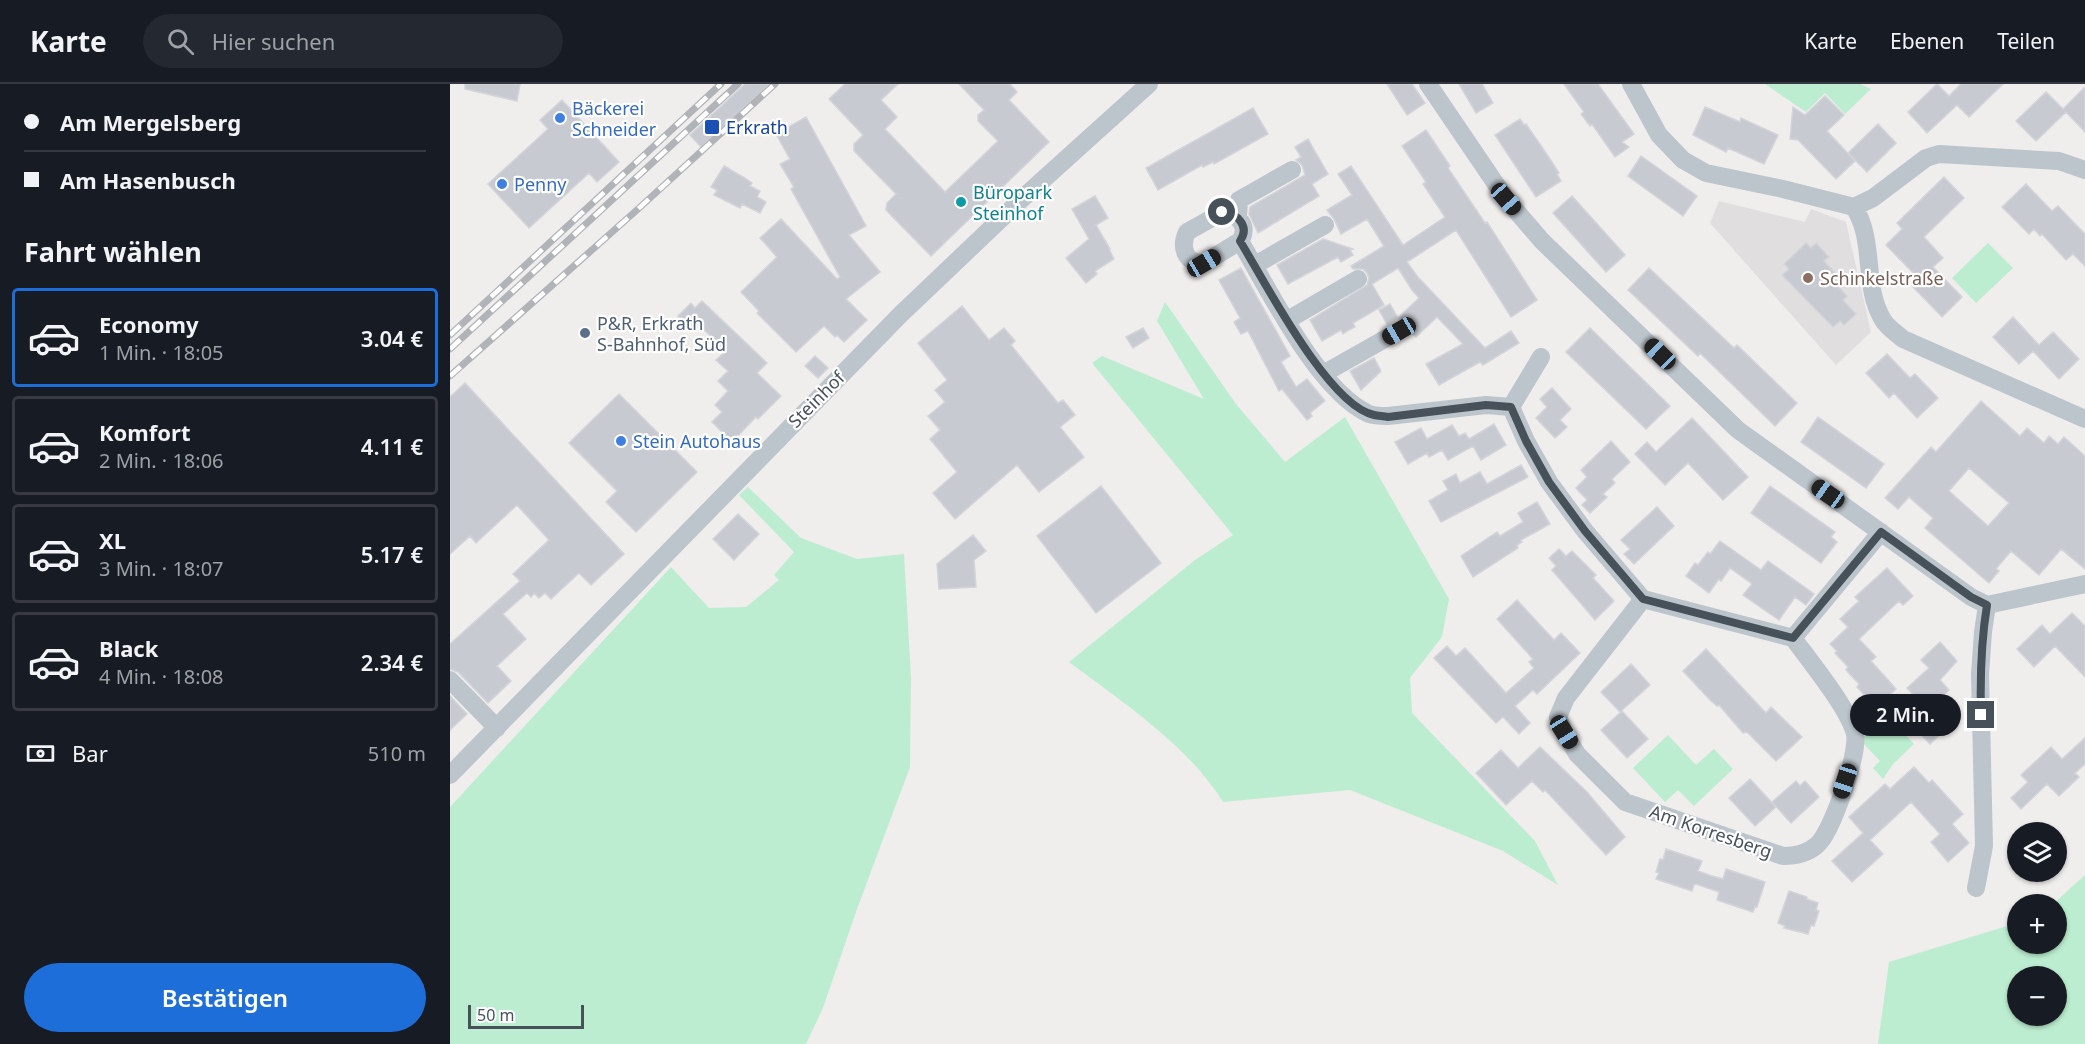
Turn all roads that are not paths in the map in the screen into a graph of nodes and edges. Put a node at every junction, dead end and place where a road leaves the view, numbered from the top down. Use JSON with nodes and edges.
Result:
{"nodes":[{"id":1,"x":1149,"y":84,"type":"edge"},
{"id":2,"x":1428,"y":84,"type":"edge"},
{"id":3,"x":1631,"y":84,"type":"edge"},
{"id":4,"x":1292,"y":170,"type":"dead end"},
{"id":5,"x":2085,"y":170,"type":"edge"},
{"id":6,"x":1854,"y":207,"type":"junction"},
{"id":7,"x":1238,"y":217,"type":"junction"},
{"id":8,"x":1325,"y":225,"type":"dead end"},
{"id":9,"x":1240,"y":241,"type":"junction"},
{"id":10,"x":1255,"y":265,"type":"junction"},
{"id":11,"x":1358,"y":279,"type":"dead end"},
{"id":12,"x":1286,"y":321,"type":"junction"},
{"id":13,"x":1399,"y":331,"type":"dead end"},
{"id":14,"x":1541,"y":357,"type":"dead end"},
{"id":15,"x":1323,"y":374,"type":"junction"},
{"id":16,"x":1511,"y":407,"type":"junction"},
{"id":17,"x":2085,"y":419,"type":"edge"},
{"id":18,"x":1881,"y":532,"type":"junction"},
{"id":19,"x":2085,"y":584,"type":"edge"},
{"id":20,"x":1643,"y":599,"type":"junction"},
{"id":21,"x":1987,"y":605,"type":"junction"},
{"id":22,"x":1793,"y":638,"type":"junction"},
{"id":23,"x":450,"y":680,"type":"edge"},
{"id":24,"x":496,"y":728,"type":"junction"},
{"id":25,"x":450,"y":775,"type":"edge"},
{"id":26,"x":1976,"y":888,"type":"dead end"}],
"edges":[{"from":1,"to":24,"type":"street","name":"Steinhof"},
{"from":2,"to":18,"type":"street"},
{"from":3,"to":6,"type":"street"},
{"from":4,"to":7,"type":"street"},
{"from":5,"to":6,"type":"street"},
{"from":6,"to":17,"type":"street"},
{"from":7,"to":9,"type":"street"},
{"from":7,"to":9,"type":"street"},
{"from":8,"to":10,"type":"street"},
{"from":9,"to":10,"type":"street"},
{"from":10,"to":12,"type":"street"},
{"from":11,"to":12,"type":"street"},
{"from":12,"to":15,"type":"street"},
{"from":13,"to":15,"type":"street"},
{"from":14,"to":16,"type":"street"},
{"from":15,"to":16,"type":"street"},
{"from":16,"to":20,"type":"street"},
{"from":18,"to":21,"type":"street"},
{"from":18,"to":22,"type":"street"},
{"from":19,"to":21,"type":"street"},
{"from":20,"to":22,"type":"street"},
{"from":20,"to":22,"type":"street","name":"Am Korresberg"},
{"from":21,"to":26,"type":"street"},
{"from":23,"to":24,"type":"street"},
{"from":24,"to":25,"type":"street","name":"Steinhof"}]}
